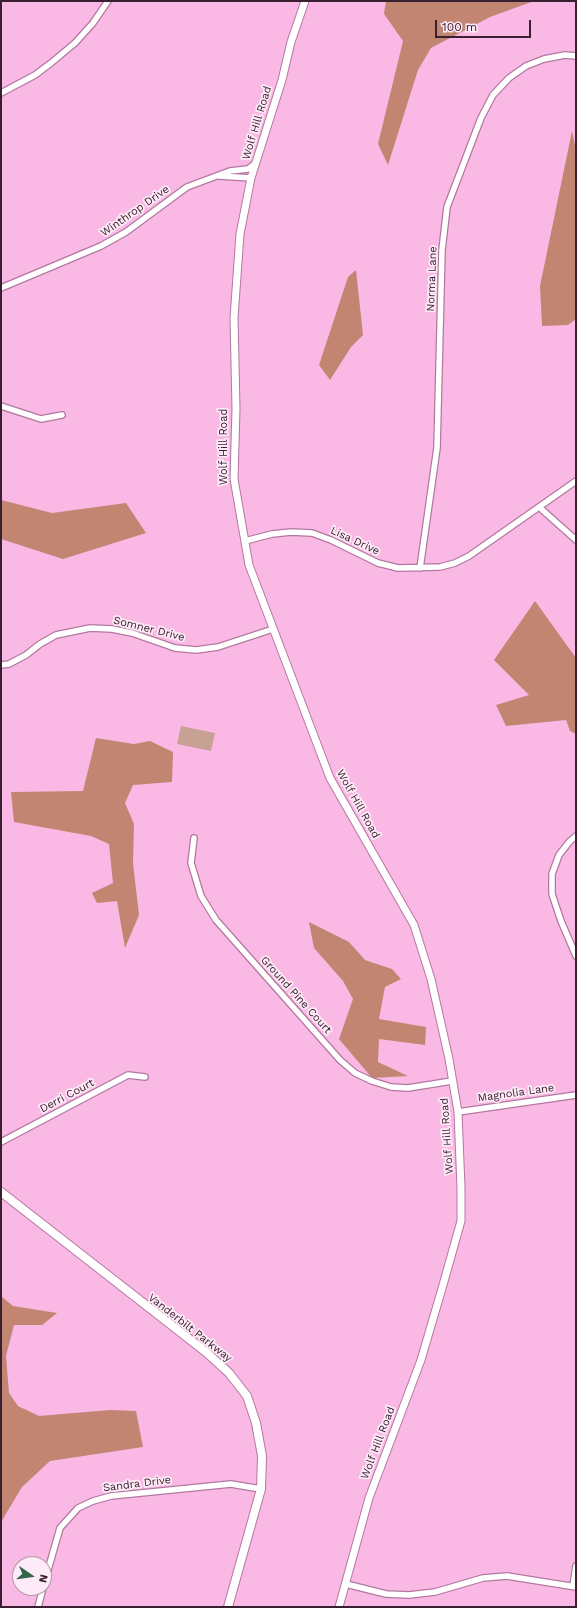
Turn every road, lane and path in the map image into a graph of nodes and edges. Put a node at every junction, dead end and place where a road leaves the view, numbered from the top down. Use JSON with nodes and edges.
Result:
{"nodes":[{"id":1,"x":108,"y":1,"type":"edge"},
{"id":2,"x":305,"y":1,"type":"edge"},
{"id":3,"x":576,"y":56,"type":"edge"},
{"id":4,"x":1,"y":93,"type":"edge"},
{"id":5,"x":256,"y":163,"type":"junction"},
{"id":6,"x":213,"y":176,"type":"junction"},
{"id":7,"x":251,"y":178,"type":"junction"},
{"id":8,"x":1,"y":288,"type":"edge"},
{"id":9,"x":1,"y":406,"type":"edge"},
{"id":10,"x":62,"y":415,"type":"dead end"},
{"id":11,"x":576,"y":481,"type":"edge"},
{"id":12,"x":540,"y":507,"type":"junction"},
{"id":13,"x":576,"y":540,"type":"edge"},
{"id":14,"x":245,"y":541,"type":"junction"},
{"id":15,"x":420,"y":568,"type":"junction"},
{"id":16,"x":273,"y":629,"type":"junction"},
{"id":17,"x":1,"y":665,"type":"edge"},
{"id":18,"x":576,"y":836,"type":"edge"},
{"id":19,"x":194,"y":838,"type":"dead end"},
{"id":20,"x":576,"y":956,"type":"edge"},
{"id":21,"x":144,"y":1077,"type":"dead end"},
{"id":22,"x":452,"y":1081,"type":"junction"},
{"id":23,"x":576,"y":1095,"type":"edge"},
{"id":24,"x":458,"y":1112,"type":"junction"},
{"id":25,"x":1,"y":1142,"type":"edge"},
{"id":26,"x":1,"y":1193,"type":"edge"},
{"id":27,"x":261,"y":1488,"type":"junction"},
{"id":28,"x":52,"y":1556,"type":"edge"},
{"id":29,"x":576,"y":1566,"type":"edge"},
{"id":30,"x":346,"y":1584,"type":"junction"},
{"id":31,"x":574,"y":1586,"type":"edge"},
{"id":32,"x":41,"y":1596,"type":"edge"},
{"id":33,"x":38,"y":1607,"type":"edge"},
{"id":34,"x":228,"y":1607,"type":"edge"},
{"id":35,"x":339,"y":1607,"type":"edge"}],
"edges":[{"from":1,"to":4,"type":"street"},
{"from":2,"to":5,"type":"street","name":"Wolf Hill Road"},
{"from":3,"to":15,"type":"street","name":"Norma Lane"},
{"from":5,"to":6,"type":"street","name":"Winthrop Drive"},
{"from":5,"to":7,"type":"street","name":"Wolf Hill Road"},
{"from":6,"to":7,"type":"street","name":"Winthrop Drive"},
{"from":6,"to":8,"type":"street","name":"Winthrop Drive"},
{"from":7,"to":14,"type":"street","name":"Wolf Hill Road"},
{"from":9,"to":10,"type":"street"},
{"from":11,"to":12,"type":"street","name":"Lisa Drive"},
{"from":12,"to":13,"type":"street"},
{"from":12,"to":15,"type":"street","name":"Lisa Drive"},
{"from":14,"to":15,"type":"street","name":"Lisa Drive"},
{"from":14,"to":16,"type":"street","name":"Wolf Hill Road"},
{"from":16,"to":17,"type":"street","name":"Somner Drive"},
{"from":16,"to":22,"type":"street","name":"Wolf Hill Road"},
{"from":18,"to":20,"type":"street"},
{"from":19,"to":22,"type":"street","name":"Ground Pine Court"},
{"from":21,"to":25,"type":"street","name":"Derri Court"},
{"from":22,"to":24,"type":"street","name":"Wolf Hill Road"},
{"from":23,"to":24,"type":"street","name":"Magnolia Lane"},
{"from":24,"to":30,"type":"street","name":"Wolf Hill Road"},
{"from":26,"to":27,"type":"main road","name":"Vanderbilt Parkway"},
{"from":27,"to":28,"type":"street","name":"Sandra Drive"},
{"from":27,"to":34,"type":"main road","name":"Vanderbilt Parkway"},
{"from":29,"to":31,"type":"street"},
{"from":30,"to":31,"type":"street"},
{"from":30,"to":35,"type":"street","name":"Wolf Hill Road"},
{"from":32,"to":33,"type":"street"}]}
